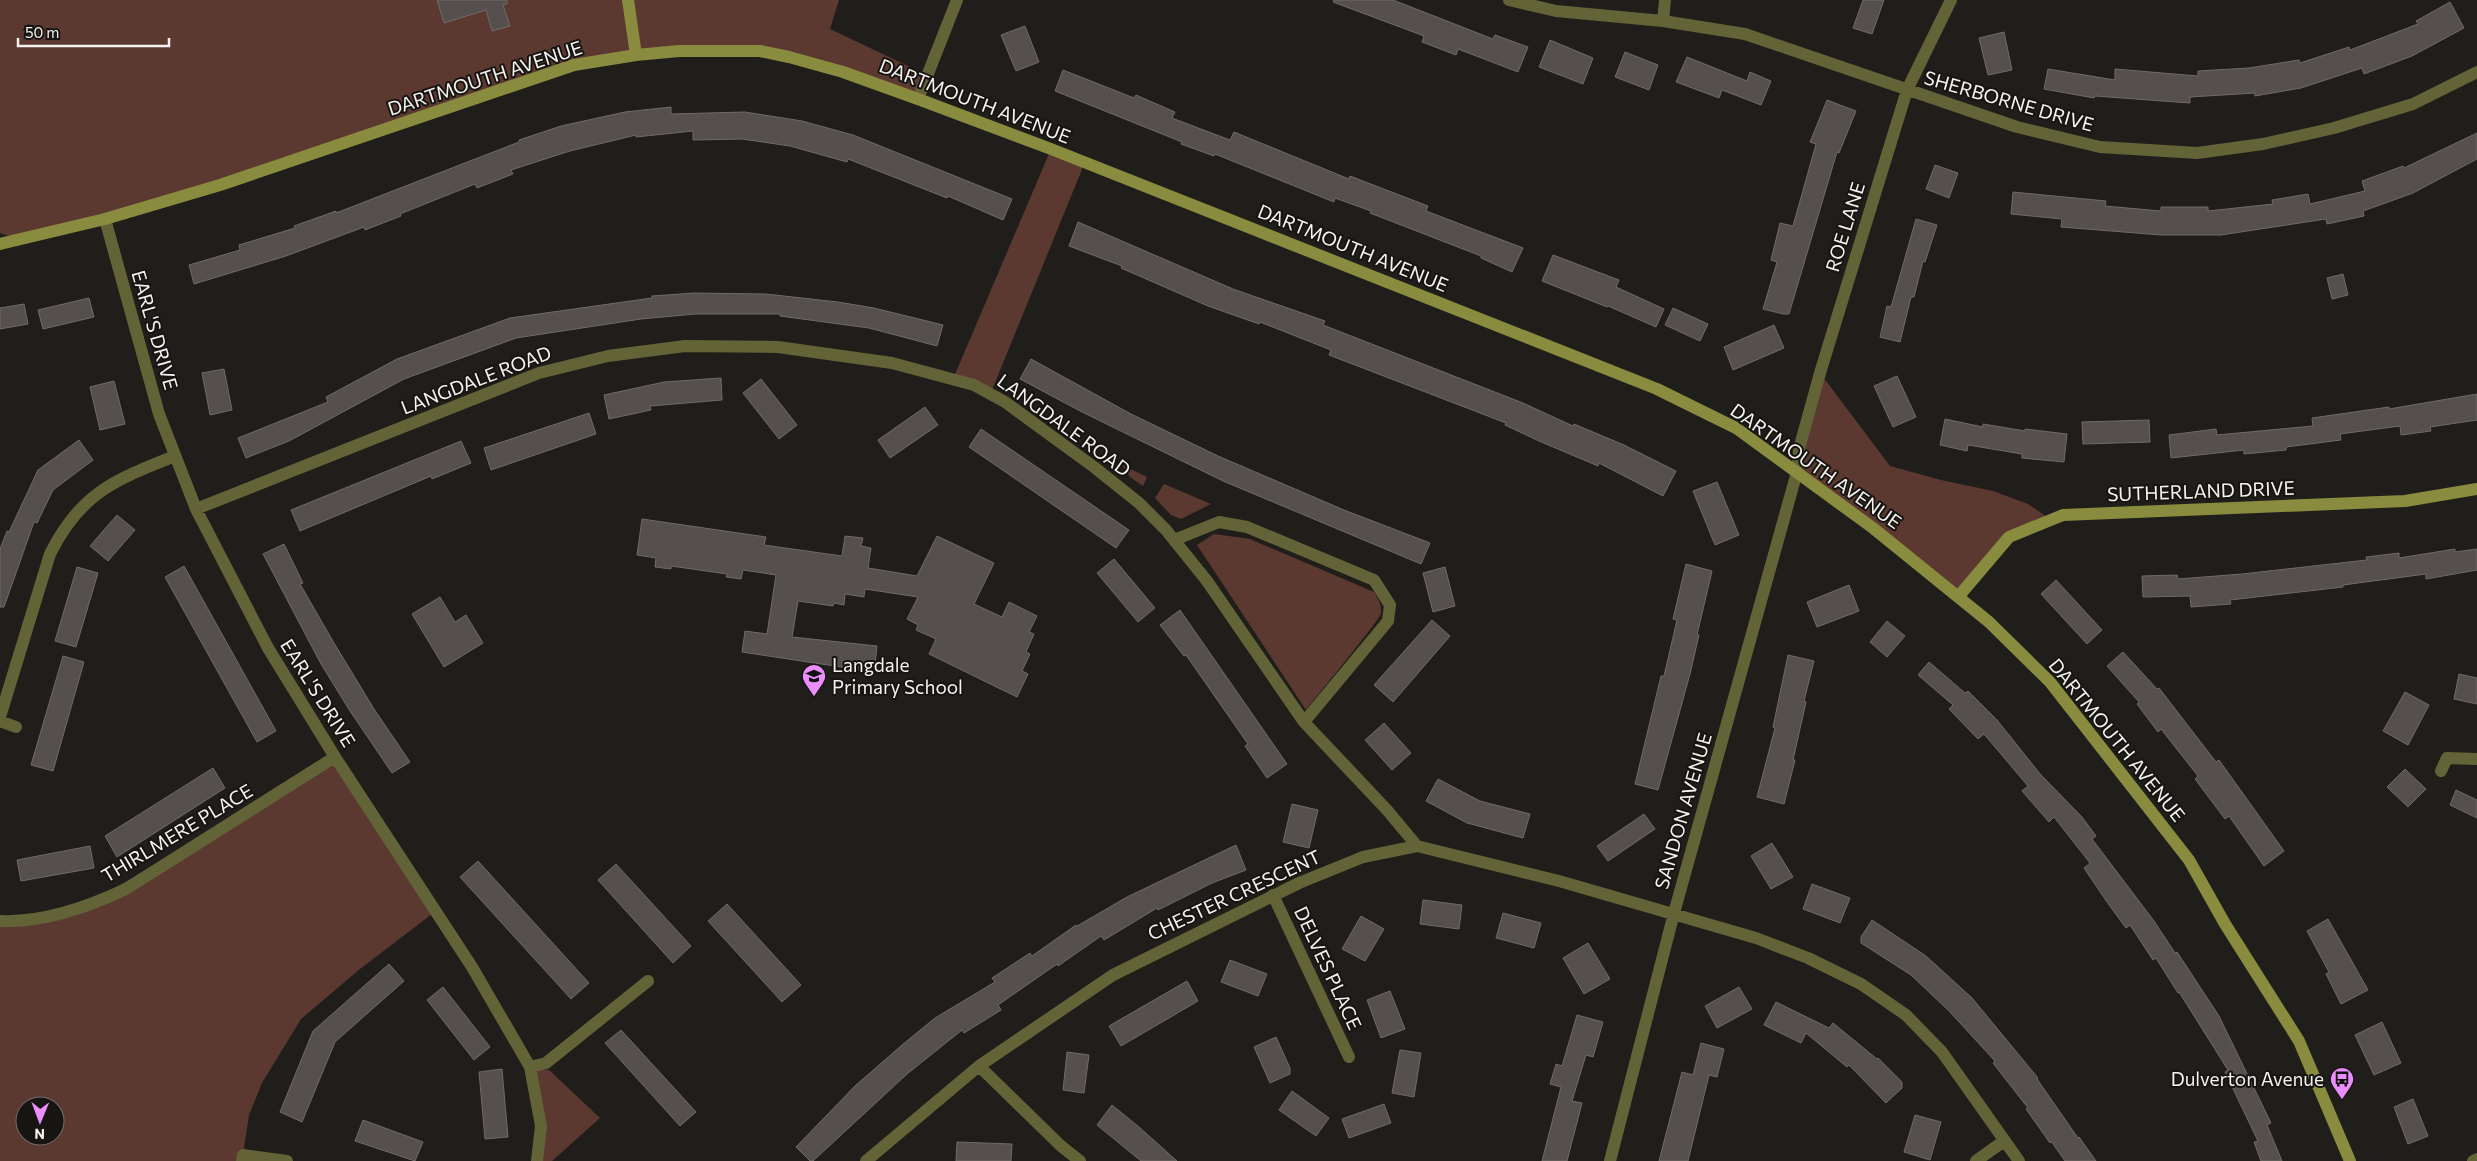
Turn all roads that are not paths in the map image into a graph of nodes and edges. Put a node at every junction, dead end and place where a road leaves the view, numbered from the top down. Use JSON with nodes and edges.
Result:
{"nodes":[{"id":1,"x":628,"y":0,"type":"edge"},
{"id":2,"x":958,"y":0,"type":"edge"},
{"id":3,"x":1509,"y":0,"type":"edge"},
{"id":4,"x":1665,"y":0,"type":"edge"},
{"id":5,"x":1951,"y":0,"type":"edge"},
{"id":6,"x":1662,"y":21,"type":"junction"},
{"id":7,"x":636,"y":55,"type":"junction"},
{"id":8,"x":2477,"y":72,"type":"edge"},
{"id":9,"x":1907,"y":90,"type":"junction"},
{"id":10,"x":918,"y":99,"type":"junction"},
{"id":11,"x":105,"y":219,"type":"junction"},
{"id":12,"x":0,"y":233,"type":"edge"},
{"id":13,"x":17,"y":239,"type":"junction"},
{"id":14,"x":0,"y":244,"type":"edge"},
{"id":15,"x":175,"y":456,"type":"junction"},
{"id":16,"x":1797,"y":472,"type":"junction"},
{"id":17,"x":2477,"y":489,"type":"edge"},
{"id":18,"x":196,"y":510,"type":"junction"},
{"id":19,"x":1174,"y":540,"type":"junction"},
{"id":20,"x":1958,"y":597,"type":"junction"},
{"id":21,"x":0,"y":716,"type":"edge"},
{"id":22,"x":0,"y":721,"type":"edge"},
{"id":23,"x":1304,"y":722,"type":"junction"},
{"id":24,"x":16,"y":727,"type":"dead end"},
{"id":25,"x":335,"y":757,"type":"junction"},
{"id":26,"x":2477,"y":759,"type":"edge"},
{"id":27,"x":2441,"y":771,"type":"dead end"},
{"id":28,"x":1417,"y":846,"type":"junction"},
{"id":29,"x":1273,"y":895,"type":"junction"},
{"id":30,"x":1674,"y":913,"type":"junction"},
{"id":31,"x":0,"y":920,"type":"edge"},
{"id":32,"x":648,"y":981,"type":"dead end"},
{"id":33,"x":1349,"y":1057,"type":"dead end"},
{"id":34,"x":979,"y":1066,"type":"junction"},
{"id":35,"x":530,"y":1067,"type":"junction"},
{"id":36,"x":2004,"y":1141,"type":"junction"},
{"id":37,"x":2477,"y":1160,"type":"edge"},
{"id":38,"x":242,"y":1161,"type":"edge"},
{"id":39,"x":287,"y":1161,"type":"edge"},
{"id":40,"x":537,"y":1161,"type":"edge"},
{"id":41,"x":866,"y":1161,"type":"edge"},
{"id":42,"x":1080,"y":1161,"type":"edge"},
{"id":43,"x":1610,"y":1161,"type":"edge"},
{"id":44,"x":1976,"y":1161,"type":"edge"},
{"id":45,"x":2019,"y":1161,"type":"edge"},
{"id":46,"x":2350,"y":1161,"type":"edge"},
{"id":47,"x":2473,"y":1161,"type":"edge"}],
"edges":[{"from":1,"to":7,"type":"street"},
{"from":2,"to":10,"type":"street"},
{"from":3,"to":6,"type":"street","name":"SHERBORNE DRIVE"},
{"from":4,"to":6,"type":"street"},
{"from":5,"to":9,"type":"street","name":"ROE LANE"},
{"from":6,"to":9,"type":"street","name":"SHERBORNE DRIVE"},
{"from":7,"to":10,"type":"street","name":"DARTMOUTH AVENUE"},
{"from":7,"to":11,"type":"street","name":"DARTMOUTH AVENUE"},
{"from":8,"to":9,"type":"street","name":"SHERBORNE DRIVE"},
{"from":9,"to":16,"type":"street","name":"ROE LANE"},
{"from":10,"to":16,"type":"street","name":"DARTMOUTH AVENUE"},
{"from":11,"to":13,"type":"street","name":"DARTMOUTH AVENUE"},
{"from":11,"to":15,"type":"street","name":"EARL'S DRIVE"},
{"from":12,"to":13,"type":"street"},
{"from":13,"to":14,"type":"street","name":"DARTMOUTH AVENUE"},
{"from":15,"to":18,"type":"street","name":"EARL'S DRIVE"},
{"from":15,"to":21,"type":"street"},
{"from":16,"to":20,"type":"street","name":"DARTMOUTH AVENUE"},
{"from":16,"to":30,"type":"street","name":"SANDON AVENUE"},
{"from":17,"to":20,"type":"street","name":"SUTHERLAND DRIVE"},
{"from":18,"to":19,"type":"street","name":"LANGDALE ROAD"},
{"from":18,"to":25,"type":"street","name":"EARL'S DRIVE"},
{"from":19,"to":23,"type":"street","name":"LANGDALE ROAD"},
{"from":19,"to":23,"type":"street"},
{"from":20,"to":46,"type":"street","name":"DARTMOUTH AVENUE"},
{"from":22,"to":24,"type":"street"},
{"from":23,"to":28,"type":"street","name":"LANGDALE ROAD"},
{"from":25,"to":31,"type":"street","name":"THIRLMERE PLACE"},
{"from":25,"to":35,"type":"street","name":"EARL'S DRIVE"},
{"from":26,"to":27,"type":"street"},
{"from":28,"to":29,"type":"street","name":"CHESTER CRESCENT"},
{"from":28,"to":30,"type":"street","name":"CHESTER CRESCENT"},
{"from":29,"to":33,"type":"street","name":"DELVES PLACE"},
{"from":29,"to":34,"type":"street","name":"CHESTER CRESCENT"},
{"from":30,"to":36,"type":"street","name":"CHESTER CRESCENT"},
{"from":30,"to":43,"type":"street","name":"SANDON AVENUE"},
{"from":32,"to":35,"type":"street"},
{"from":34,"to":41,"type":"street","name":"CHESTER CRESCENT"},
{"from":34,"to":42,"type":"street"},
{"from":35,"to":40,"type":"street","name":"EARL'S DRIVE"},
{"from":36,"to":44,"type":"street"},
{"from":36,"to":45,"type":"street","name":"CHESTER CRESCENT"},
{"from":37,"to":47,"type":"street"},
{"from":38,"to":39,"type":"street"}]}
